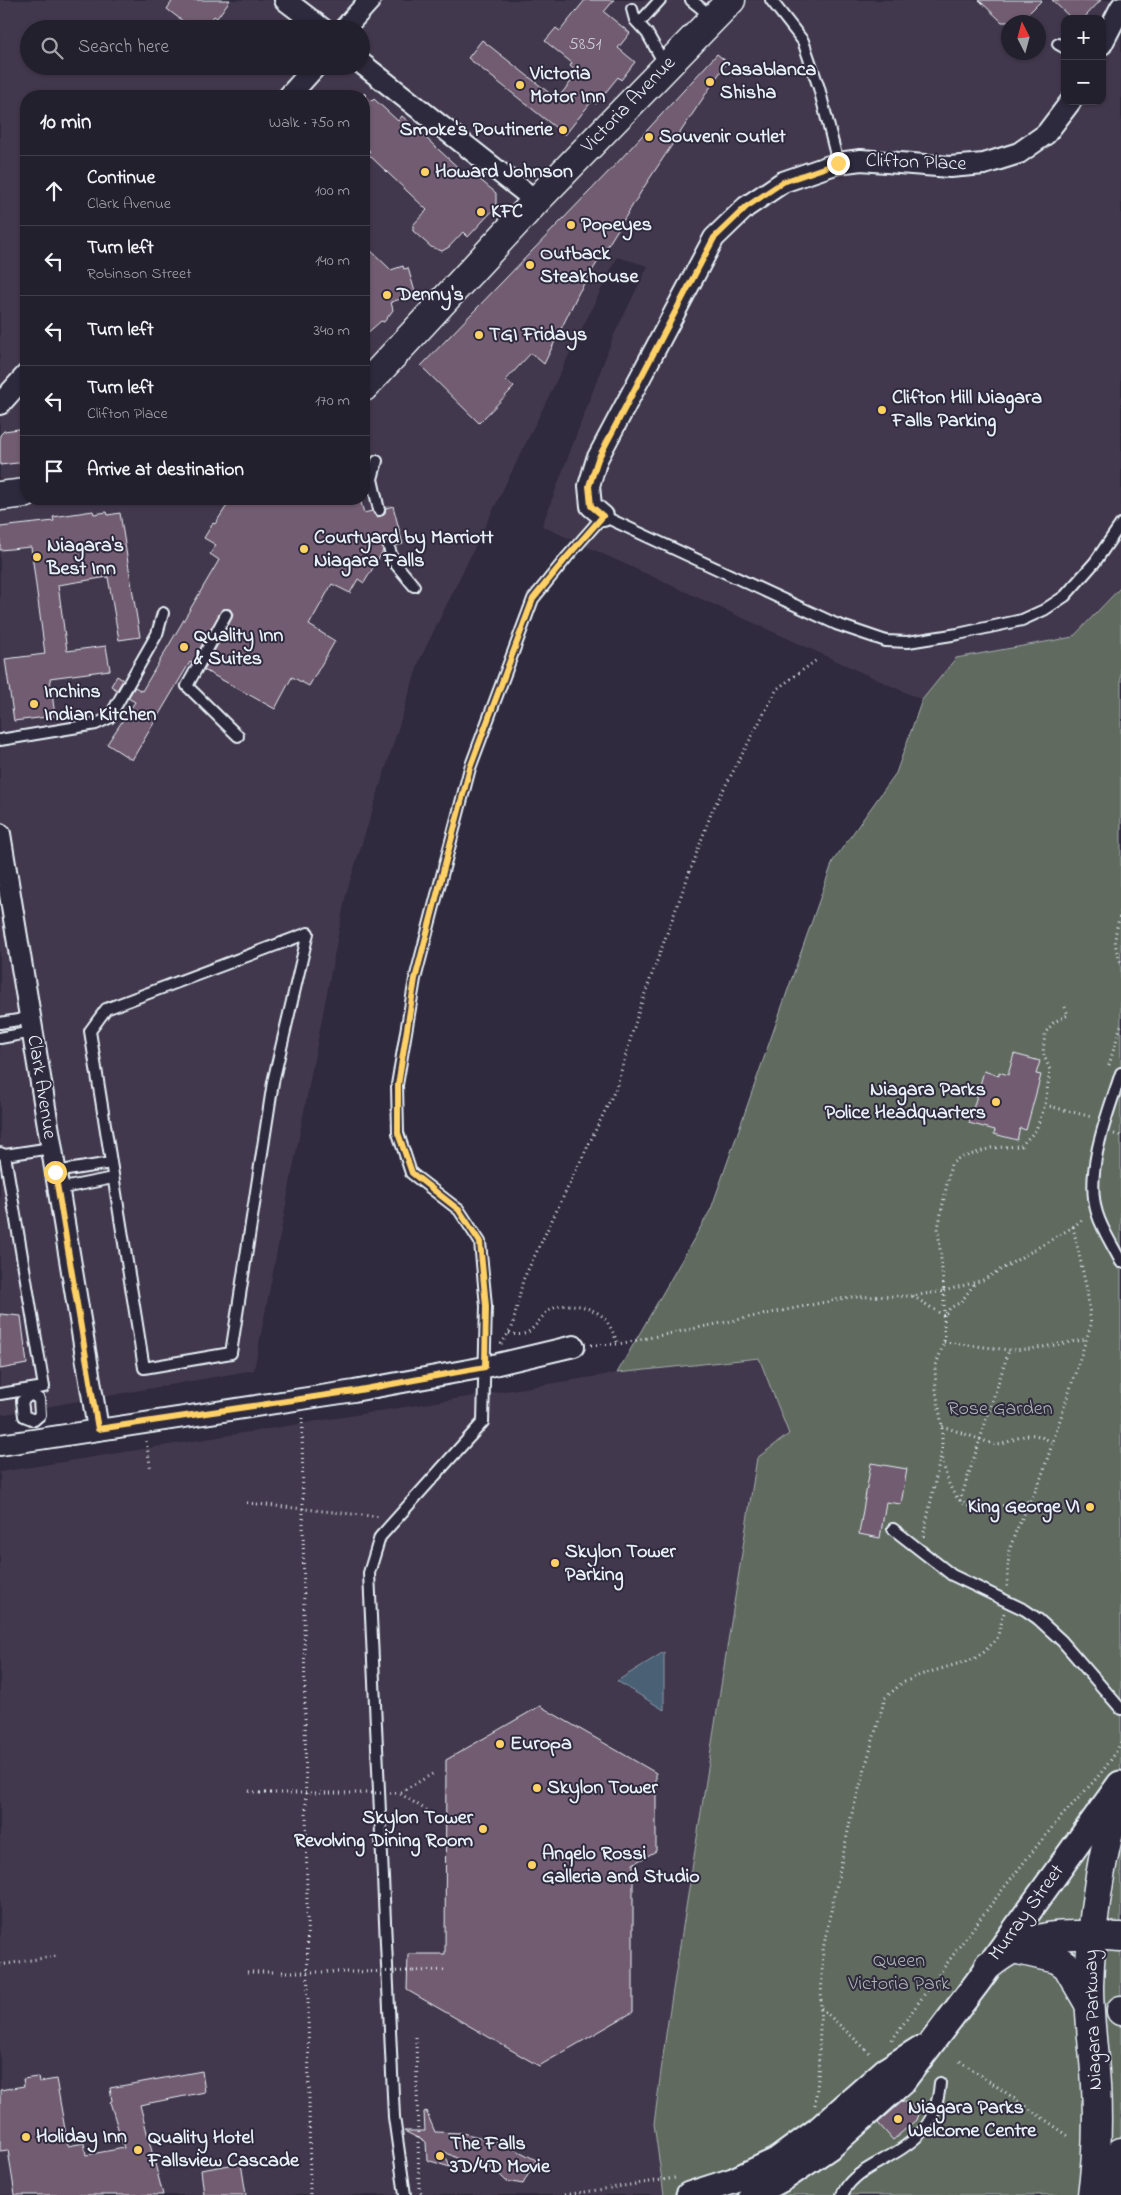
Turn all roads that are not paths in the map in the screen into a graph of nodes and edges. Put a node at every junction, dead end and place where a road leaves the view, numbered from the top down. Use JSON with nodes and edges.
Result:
{"nodes":[{"id":1,"x":284,"y":0,"type":"edge"},
{"id":2,"x":370,"y":0,"type":"edge"},
{"id":3,"x":660,"y":0,"type":"edge"},
{"id":4,"x":692,"y":0,"type":"edge"},
{"id":5,"x":771,"y":0,"type":"edge"},
{"id":6,"x":1121,"y":7,"type":"edge"},
{"id":7,"x":632,"y":9,"type":"dead end"},
{"id":8,"x":723,"y":9,"type":"edge"},
{"id":9,"x":311,"y":20,"type":"edge"},
{"id":10,"x":352,"y":20,"type":"edge"},
{"id":11,"x":639,"y":23,"type":"junction"},
{"id":12,"x":1106,"y":36,"type":"edge"},
{"id":13,"x":666,"y":67,"type":"junction"},
{"id":14,"x":370,"y":70,"type":"edge"},
{"id":15,"x":308,"y":75,"type":"edge"},
{"id":16,"x":294,"y":90,"type":"edge"},
{"id":17,"x":1068,"y":105,"type":"edge"},
{"id":18,"x":838,"y":163,"type":"junction"},
{"id":19,"x":536,"y":202,"type":"junction"},
{"id":20,"x":370,"y":381,"type":"edge"},
{"id":21,"x":20,"y":382,"type":"edge"},
{"id":22,"x":0,"y":404,"type":"edge"},
{"id":23,"x":377,"y":461,"type":"dead end"},
{"id":24,"x":20,"y":494,"type":"edge"},
{"id":25,"x":0,"y":496,"type":"edge"},
{"id":26,"x":378,"y":510,"type":"dead end"},
{"id":27,"x":603,"y":516,"type":"junction"},
{"id":28,"x":1121,"y":524,"type":"edge"},
{"id":29,"x":389,"y":548,"type":"dead end"},
{"id":30,"x":414,"y":586,"type":"dead end"},
{"id":31,"x":163,"y":613,"type":"dead end"},
{"id":32,"x":226,"y":615,"type":"dead end"},
{"id":33,"x":238,"y":736,"type":"dead end"},
{"id":34,"x":0,"y":740,"type":"edge"},
{"id":35,"x":0,"y":834,"type":"edge"},
{"id":36,"x":0,"y":1024,"type":"edge"},
{"id":37,"x":31,"y":1025,"type":"junction"},
{"id":38,"x":0,"y":1038,"type":"edge"},
{"id":39,"x":1121,"y":1073,"type":"edge"},
{"id":40,"x":52,"y":1148,"type":"junction"},
{"id":41,"x":2,"y":1154,"type":"edge"},
{"id":42,"x":111,"y":1163,"type":"junction"},
{"id":43,"x":113,"y":1178,"type":"junction"},
{"id":44,"x":57,"y":1181,"type":"junction"},
{"id":45,"x":1121,"y":1262,"type":"edge"},
{"id":46,"x":574,"y":1346,"type":"road end"},
{"id":47,"x":485,"y":1367,"type":"junction"},
{"id":48,"x":30,"y":1392,"type":"junction"},
{"id":49,"x":0,"y":1394,"type":"edge"},
{"id":50,"x":35,"y":1429,"type":"junction"},
{"id":51,"x":98,"y":1429,"type":"junction"},
{"id":52,"x":0,"y":1445,"type":"edge"},
{"id":53,"x":893,"y":1529,"type":"dead end"},
{"id":54,"x":1121,"y":1709,"type":"edge"},
{"id":55,"x":1121,"y":1782,"type":"edge"},
{"id":56,"x":1121,"y":1788,"type":"edge"},
{"id":57,"x":1092,"y":1935,"type":"junction"},
{"id":58,"x":1121,"y":1937,"type":"edge"},
{"id":59,"x":1014,"y":1949,"type":"junction"},
{"id":60,"x":989,"y":1965,"type":"junction"},
{"id":61,"x":1090,"y":2005,"type":"junction"},
{"id":62,"x":931,"y":2042,"type":"junction"},
{"id":63,"x":940,"y":2083,"type":"dead end"},
{"id":64,"x":1121,"y":2152,"type":"edge"},
{"id":65,"x":684,"y":2186,"type":"edge"},
{"id":66,"x":405,"y":2195,"type":"edge"},
{"id":67,"x":752,"y":2195,"type":"edge"},
{"id":68,"x":842,"y":2195,"type":"edge"},
{"id":69,"x":1092,"y":2195,"type":"edge"},
{"id":70,"x":1115,"y":2195,"type":"edge"}],
"edges":[{"from":1,"to":9,"type":"street"},
{"from":2,"to":10,"type":"street"},
{"from":3,"to":11,"type":"lane"},
{"from":4,"to":8,"type":"lane"},
{"from":5,"to":18,"type":"lane"},
{"from":6,"to":12,"type":"street"},
{"from":7,"to":11,"type":"lane"},
{"from":8,"to":13,"type":"main road","name":"Victoria Avenue"},
{"from":11,"to":13,"type":"lane"},
{"from":13,"to":19,"type":"main road","name":"Victoria Avenue"},
{"from":14,"to":19,"type":"street"},
{"from":15,"to":16,"type":"street"},
{"from":17,"to":18,"type":"street","name":"Clifton Place"},
{"from":18,"to":27,"type":"street","name":"Clifton Place"},
{"from":19,"to":20,"type":"main road","name":"Victoria Avenue"},
{"from":21,"to":22,"type":"street"},
{"from":23,"to":26,"type":"lane"},
{"from":24,"to":25,"type":"main road"},
{"from":27,"to":28,"type":"lane"},
{"from":27,"to":47,"type":"lane"},
{"from":29,"to":30,"type":"lane"},
{"from":31,"to":34,"type":"lane"},
{"from":32,"to":33,"type":"lane"},
{"from":35,"to":37,"type":"street","name":"Clark Avenue"},
{"from":36,"to":37,"type":"lane"},
{"from":37,"to":38,"type":"lane"},
{"from":37,"to":40,"type":"street","name":"Clark Avenue"},
{"from":39,"to":45,"type":"lane"},
{"from":40,"to":41,"type":"lane"},
{"from":40,"to":44,"type":"street","name":"Clark Avenue"},
{"from":41,"to":48,"type":"lane"},
{"from":42,"to":43,"type":"lane"},
{"from":42,"to":43,"type":"lane"},
{"from":42,"to":44,"type":"lane"},
{"from":43,"to":44,"type":"lane"},
{"from":44,"to":51,"type":"street","name":"Clark Avenue"},
{"from":46,"to":47,"type":"street"},
{"from":47,"to":51,"type":"street"},
{"from":47,"to":66,"type":"lane"},
{"from":48,"to":49,"type":"lane"},
{"from":48,"to":50,"type":"lane"},
{"from":48,"to":50,"type":"lane"},
{"from":50,"to":51,"type":"street"},
{"from":50,"to":52,"type":"street"},
{"from":53,"to":54,"type":"lane"},
{"from":55,"to":60,"type":"street","name":"Murray Street"},
{"from":56,"to":57,"type":"main road","name":"Niagara Parkway"},
{"from":57,"to":58,"type":"main road"},
{"from":57,"to":59,"type":"main road"},
{"from":57,"to":61,"type":"main road","name":"Niagara Parkway"},
{"from":59,"to":60,"type":"main road"},
{"from":59,"to":61,"type":"main road"},
{"from":60,"to":62,"type":"street","name":"Murray Street"},
{"from":61,"to":69,"type":"main road","name":"Niagara Parkway"},
{"from":62,"to":65,"type":"street","name":"Murray Street"},
{"from":62,"to":67,"type":"street","name":"Murray Street"},
{"from":63,"to":68,"type":"lane"},
{"from":64,"to":70,"type":"main road"}]}
